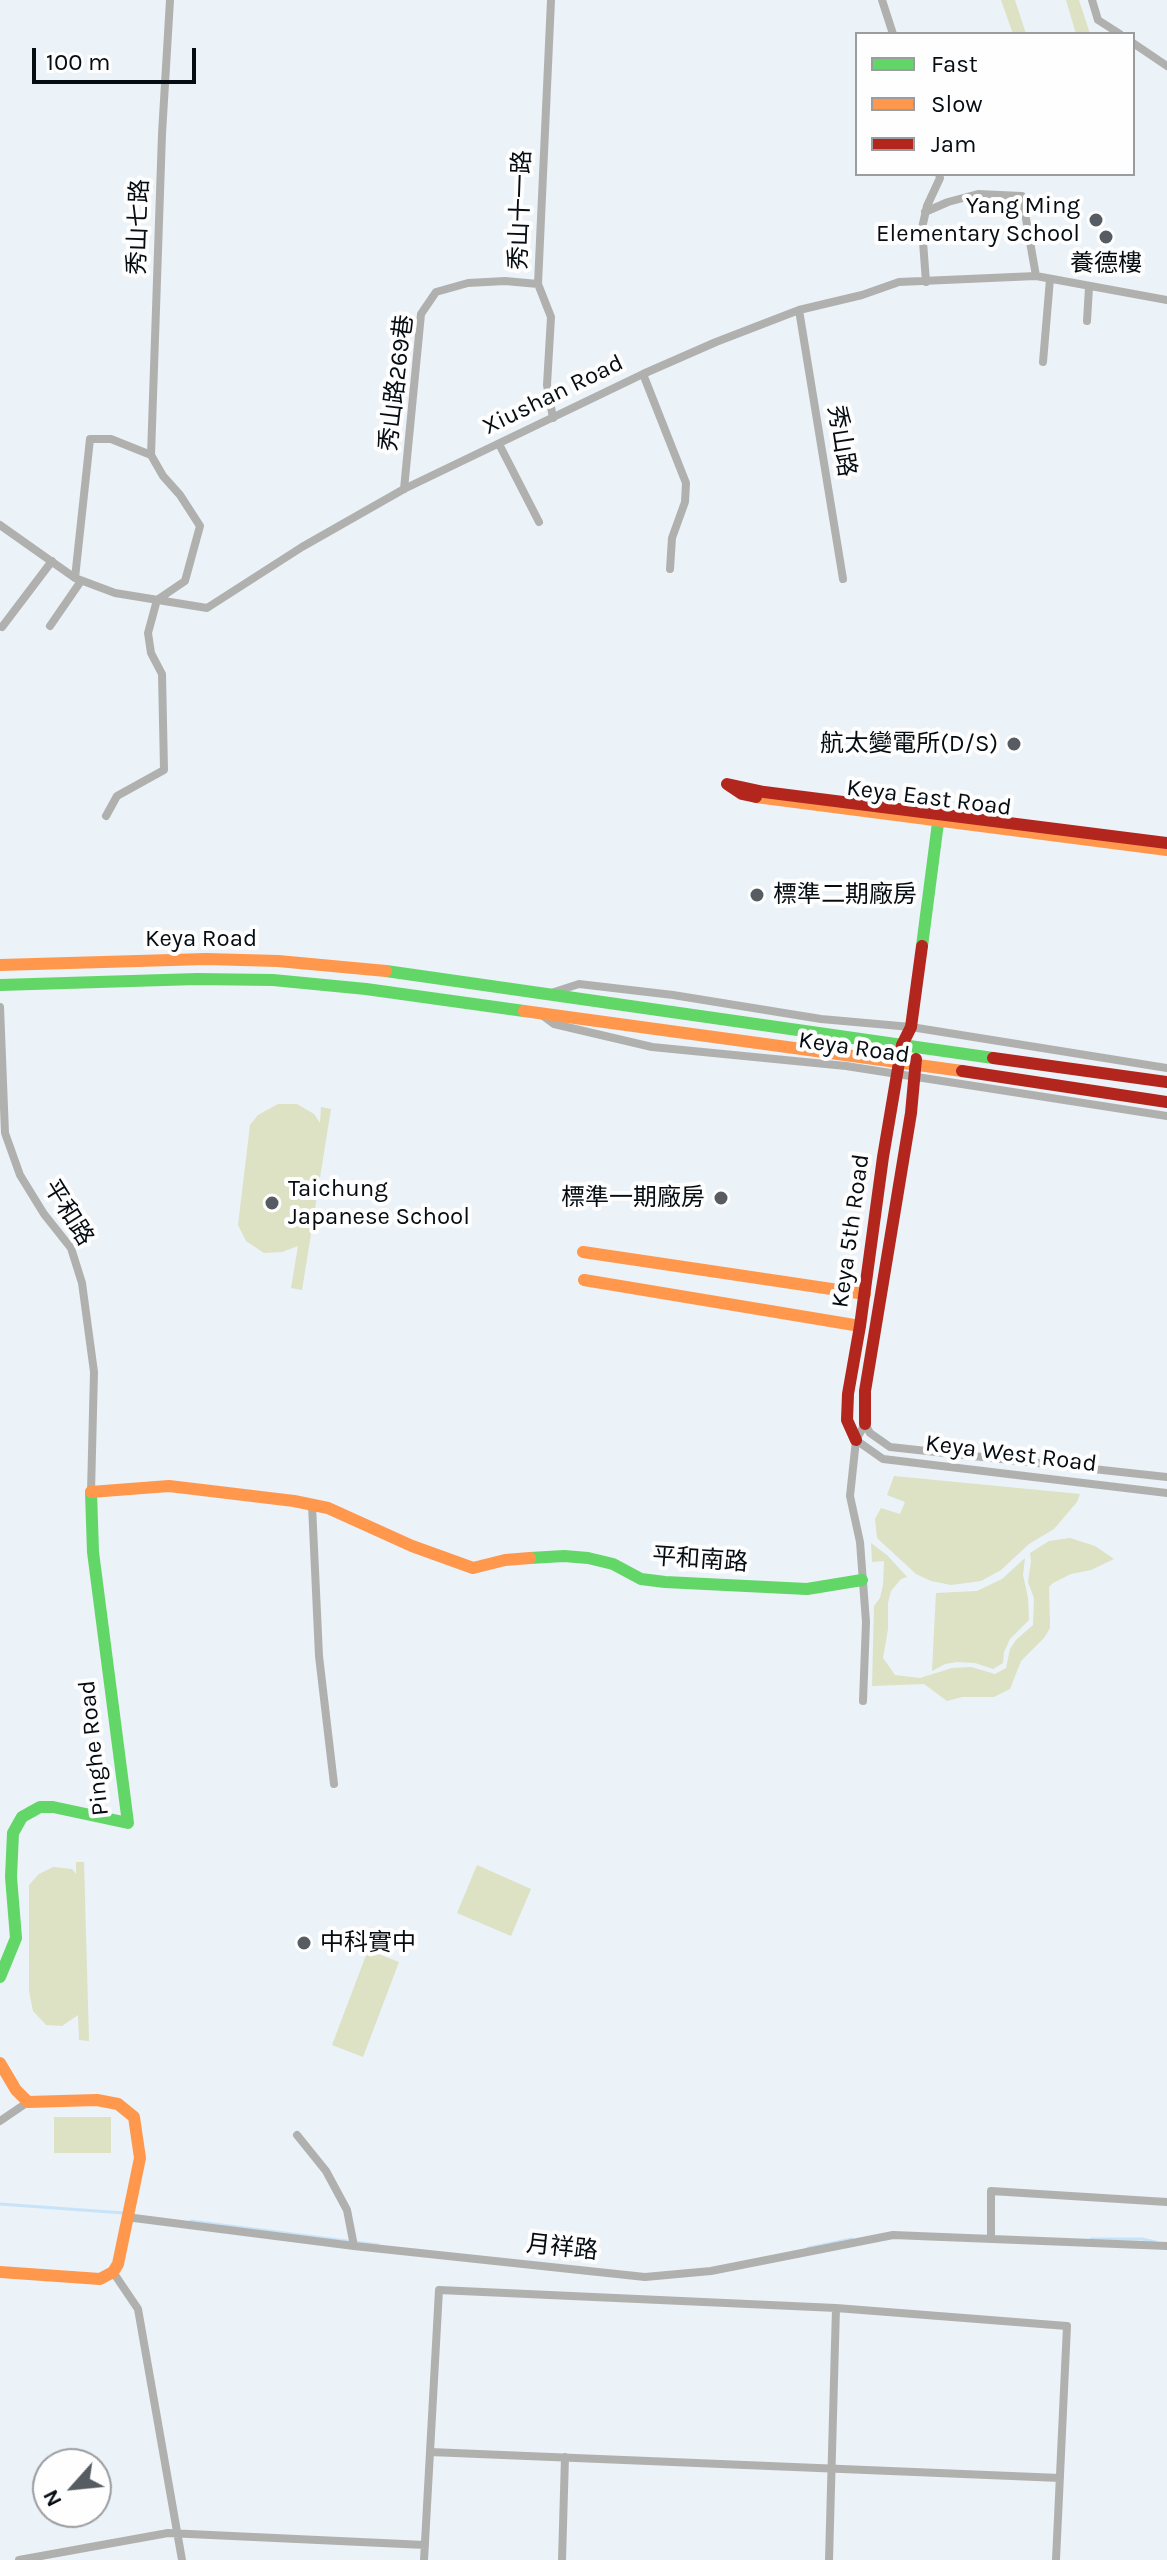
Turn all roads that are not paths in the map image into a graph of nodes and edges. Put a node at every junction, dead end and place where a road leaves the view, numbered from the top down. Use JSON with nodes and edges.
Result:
{"nodes":[{"id":1,"x":170,"y":0,"type":"edge"},
{"id":2,"x":551,"y":0,"type":"edge"},
{"id":3,"x":882,"y":0,"type":"edge"},
{"id":4,"x":1092,"y":0,"type":"edge"},
{"id":5,"x":892,"y":32,"type":"edge"},
{"id":6,"x":1117,"y":32,"type":"edge"},
{"id":7,"x":1135,"y":44,"type":"edge"},
{"id":8,"x":1167,"y":66,"type":"edge"},
{"id":9,"x":940,"y":176,"type":"edge"},
{"id":10,"x":925,"y":212,"type":"junction"},
{"id":11,"x":1036,"y":276,"type":"junction"},
{"id":12,"x":1050,"y":279,"type":"junction"},
{"id":13,"x":926,"y":282,"type":"junction"},
{"id":14,"x":538,"y":284,"type":"junction"},
{"id":15,"x":1089,"y":287,"type":"junction"},
{"id":16,"x":1167,"y":300,"type":"edge"},
{"id":17,"x":799,"y":310,"type":"junction"},
{"id":18,"x":1087,"y":321,"type":"dead end"},
{"id":19,"x":1043,"y":362,"type":"dead end"},
{"id":20,"x":643,"y":374,"type":"junction"},
{"id":21,"x":553,"y":418,"type":"junction"},
{"id":22,"x":499,"y":444,"type":"junction"},
{"id":23,"x":151,"y":455,"type":"junction"},
{"id":24,"x":404,"y":489,"type":"junction"},
{"id":25,"x":539,"y":522,"type":"dead end"},
{"id":26,"x":0,"y":525,"type":"edge"},
{"id":27,"x":52,"y":561,"type":"junction"},
{"id":28,"x":670,"y":569,"type":"dead end"},
{"id":29,"x":843,"y":579,"type":"dead end"},
{"id":30,"x":78,"y":580,"type":"junction"},
{"id":31,"x":157,"y":600,"type":"junction"},
{"id":32,"x":50,"y":626,"type":"dead end"},
{"id":33,"x":2,"y":627,"type":"dead end"},
{"id":34,"x":106,"y":816,"type":"dead end"},
{"id":35,"x":938,"y":818,"type":"junction"},
{"id":36,"x":1167,"y":843,"type":"edge"},
{"id":37,"x":1167,"y":850,"type":"edge"},
{"id":38,"x":0,"y":965,"type":"edge"},
{"id":39,"x":0,"y":985,"type":"edge"},
{"id":40,"x":545,"y":994,"type":"junction"},
{"id":41,"x":0,"y":1007,"type":"edge"},
{"id":42,"x":539,"y":1012,"type":"junction"},
{"id":43,"x":911,"y":1027,"type":"junction"},
{"id":44,"x":902,"y":1045,"type":"junction"},
{"id":45,"x":916,"y":1048,"type":"junction"},
{"id":46,"x":900,"y":1062,"type":"junction"},
{"id":47,"x":916,"y":1064,"type":"junction"},
{"id":48,"x":1167,"y":1068,"type":"edge"},
{"id":49,"x":897,"y":1075,"type":"junction"},
{"id":50,"x":914,"y":1079,"type":"junction"},
{"id":51,"x":1167,"y":1082,"type":"edge"},
{"id":52,"x":1167,"y":1102,"type":"edge"},
{"id":53,"x":1167,"y":1116,"type":"edge"},
{"id":54,"x":583,"y":1252,"type":"dead end"},
{"id":55,"x":584,"y":1280,"type":"dead end"},
{"id":56,"x":865,"y":1294,"type":"junction"},
{"id":57,"x":860,"y":1326,"type":"junction"},
{"id":58,"x":865,"y":1424,"type":"junction"},
{"id":59,"x":856,"y":1440,"type":"junction"},
{"id":60,"x":1167,"y":1477,"type":"edge"},
{"id":61,"x":91,"y":1492,"type":"junction"},
{"id":62,"x":1167,"y":1493,"type":"edge"},
{"id":63,"x":312,"y":1505,"type":"junction"},
{"id":64,"x":862,"y":1580,"type":"junction"},
{"id":65,"x":863,"y":1701,"type":"dead end"},
{"id":66,"x":334,"y":1784,"type":"dead end"},
{"id":67,"x":0,"y":1977,"type":"edge"},
{"id":68,"x":0,"y":2063,"type":"edge"},
{"id":69,"x":28,"y":2102,"type":"junction"},
{"id":70,"x":0,"y":2121,"type":"edge"},
{"id":71,"x":297,"y":2135,"type":"dead end"},
{"id":72,"x":1167,"y":2202,"type":"edge"},
{"id":73,"x":127,"y":2214,"type":"junction"},
{"id":74,"x":991,"y":2237,"type":"junction"},
{"id":75,"x":353,"y":2242,"type":"junction"},
{"id":76,"x":1167,"y":2246,"type":"edge"},
{"id":77,"x":0,"y":2272,"type":"edge"},
{"id":78,"x":113,"y":2272,"type":"junction"},
{"id":79,"x":836,"y":2308,"type":"junction"},
{"id":80,"x":430,"y":2452,"type":"junction"},
{"id":81,"x":565,"y":2457,"type":"junction"},
{"id":82,"x":832,"y":2468,"type":"junction"},
{"id":83,"x":1060,"y":2478,"type":"junction"},
{"id":84,"x":177,"y":2534,"type":"junction"},
{"id":85,"x":425,"y":2545,"type":"junction"},
{"id":86,"x":19,"y":2560,"type":"edge"},
{"id":87,"x":182,"y":2560,"type":"edge"},
{"id":88,"x":424,"y":2560,"type":"edge"},
{"id":89,"x":562,"y":2560,"type":"edge"},
{"id":90,"x":829,"y":2560,"type":"edge"},
{"id":91,"x":1056,"y":2560,"type":"edge"}],
"edges":[{"from":1,"to":23,"type":"street","name":"秀山七路"},
{"from":2,"to":14,"type":"street","name":"秀山十一路"},
{"from":3,"to":5,"type":"street"},
{"from":4,"to":6,"type":"street"},
{"from":7,"to":8,"type":"street"},
{"from":9,"to":10,"type":"street"},
{"from":10,"to":11,"type":"street"},
{"from":10,"to":13,"type":"street"},
{"from":11,"to":12,"type":"street","name":"Xiushan Road"},
{"from":11,"to":13,"type":"street","name":"Xiushan Road"},
{"from":12,"to":15,"type":"street","name":"Xiushan Road"},
{"from":12,"to":19,"type":"street"},
{"from":13,"to":17,"type":"street","name":"Xiushan Road"},
{"from":14,"to":21,"type":"street","name":"秀山十一路"},
{"from":14,"to":24,"type":"street","name":"秀山路269巷"},
{"from":15,"to":16,"type":"street","name":"Xiushan Road"},
{"from":15,"to":18,"type":"street"},
{"from":17,"to":20,"type":"street","name":"Xiushan Road"},
{"from":17,"to":29,"type":"street","name":"秀山路"},
{"from":20,"to":21,"type":"street","name":"Xiushan Road"},
{"from":20,"to":28,"type":"street"},
{"from":21,"to":22,"type":"street","name":"Xiushan Road"},
{"from":22,"to":24,"type":"street","name":"Xiushan Road"},
{"from":22,"to":25,"type":"street"},
{"from":23,"to":30,"type":"street"},
{"from":23,"to":31,"type":"street"},
{"from":24,"to":31,"type":"street","name":"Xiushan Road"},
{"from":26,"to":27,"type":"street","name":"Xiushan Road"},
{"from":27,"to":30,"type":"street","name":"Xiushan Road"},
{"from":27,"to":33,"type":"street"},
{"from":30,"to":31,"type":"street","name":"Xiushan Road"},
{"from":30,"to":32,"type":"street"},
{"from":31,"to":34,"type":"street"},
{"from":35,"to":35,"type":"street","name":"Keya East Road"},
{"from":35,"to":36,"type":"street"},
{"from":35,"to":37,"type":"street","name":"Keya East Road"},
{"from":35,"to":43,"type":"street","name":"Keya 5th Road"},
{"from":38,"to":40,"type":"street","name":"Keya Road"},
{"from":39,"to":42,"type":"street","name":"Keya Road"},
{"from":40,"to":43,"type":"street","name":"Keya Road"},
{"from":40,"to":44,"type":"street","name":"Keya Road"},
{"from":41,"to":61,"type":"street","name":"平和路"},
{"from":42,"to":46,"type":"street","name":"Keya Road"},
{"from":42,"to":49,"type":"street","name":"Keya Road"},
{"from":43,"to":44,"type":"street","name":"Keya 5th Road"},
{"from":43,"to":45,"type":"street","name":"Keya 5th Road"},
{"from":43,"to":48,"type":"street","name":"Keya Road"},
{"from":44,"to":45,"type":"street","name":"Keya Road"},
{"from":44,"to":46,"type":"street","name":"Keya 5th Road"},
{"from":45,"to":47,"type":"street","name":"Keya 5th Road"},
{"from":45,"to":51,"type":"street","name":"Keya Road"},
{"from":46,"to":47,"type":"street","name":"Keya Road"},
{"from":46,"to":49,"type":"street","name":"Keya 5th Road"},
{"from":47,"to":50,"type":"street","name":"Keya 5th Road"},
{"from":47,"to":52,"type":"street","name":"Keya Road"},
{"from":49,"to":50,"type":"street","name":"Keya Road"},
{"from":49,"to":56,"type":"street","name":"Keya 5th Road"},
{"from":50,"to":53,"type":"street","name":"Keya Road"},
{"from":50,"to":58,"type":"street","name":"Keya 5th Road"},
{"from":54,"to":56,"type":"street"},
{"from":55,"to":57,"type":"street"},
{"from":56,"to":57,"type":"street","name":"Keya 5th Road"},
{"from":57,"to":59,"type":"street","name":"Keya 5th Road"},
{"from":58,"to":59,"type":"street"},
{"from":58,"to":60,"type":"street","name":"Keya West Road"},
{"from":59,"to":62,"type":"street","name":"Keya West Road"},
{"from":59,"to":64,"type":"street"},
{"from":61,"to":63,"type":"street","name":"平和南路"},
{"from":61,"to":67,"type":"street","name":"Pinghe Road"},
{"from":63,"to":64,"type":"street","name":"平和南路"},
{"from":63,"to":66,"type":"street"},
{"from":64,"to":65,"type":"street"},
{"from":68,"to":69,"type":"street"},
{"from":69,"to":70,"type":"street"},
{"from":69,"to":73,"type":"street"},
{"from":71,"to":75,"type":"street"},
{"from":72,"to":74,"type":"street"},
{"from":73,"to":75,"type":"street","name":"月祥路"},
{"from":73,"to":78,"type":"street"},
{"from":74,"to":75,"type":"street","name":"月祥路"},
{"from":74,"to":76,"type":"street","name":"月祥路"},
{"from":77,"to":78,"type":"street"},
{"from":78,"to":84,"type":"street"},
{"from":79,"to":80,"type":"street"},
{"from":79,"to":82,"type":"street"},
{"from":79,"to":83,"type":"street"},
{"from":80,"to":81,"type":"street"},
{"from":80,"to":85,"type":"street"},
{"from":81,"to":82,"type":"street"},
{"from":81,"to":89,"type":"street"},
{"from":82,"to":83,"type":"street"},
{"from":82,"to":90,"type":"street"},
{"from":83,"to":91,"type":"street"},
{"from":84,"to":85,"type":"street"},
{"from":84,"to":86,"type":"street"},
{"from":84,"to":87,"type":"street"},
{"from":85,"to":88,"type":"street"}]}
